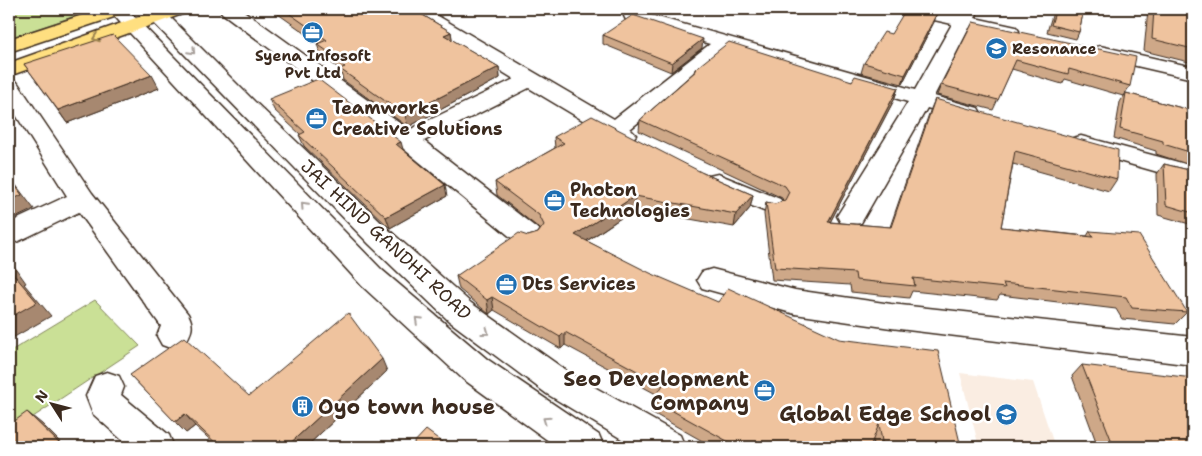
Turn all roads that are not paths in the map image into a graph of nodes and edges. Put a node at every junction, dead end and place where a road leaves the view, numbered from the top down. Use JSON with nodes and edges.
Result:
{"nodes":[{"id":1,"x":229,"y":9,"type":"edge"},
{"id":2,"x":428,"y":9,"type":"edge"},
{"id":3,"x":910,"y":9,"type":"edge"},
{"id":4,"x":137,"y":13,"type":"edge"},
{"id":5,"x":967,"y":15,"type":"edge"},
{"id":6,"x":633,"y":16,"type":"edge"},
{"id":7,"x":1031,"y":36,"type":"edge"},
{"id":8,"x":726,"y":42,"type":"junction"},
{"id":9,"x":9,"y":46,"type":"edge"},
{"id":10,"x":1078,"y":47,"type":"edge"},
{"id":11,"x":9,"y":70,"type":"edge"},
{"id":12,"x":1193,"y":73,"type":"edge"},
{"id":13,"x":530,"y":79,"type":"junction"},
{"id":14,"x":9,"y":87,"type":"edge"},
{"id":15,"x":921,"y":99,"type":"junction"},
{"id":16,"x":988,"y":118,"type":"edge"},
{"id":17,"x":614,"y":130,"type":"junction"},
{"id":18,"x":1065,"y":139,"type":"edge"},
{"id":19,"x":407,"y":140,"type":"junction"},
{"id":20,"x":639,"y":143,"type":"edge"},
{"id":21,"x":695,"y":171,"type":"edge"},
{"id":22,"x":1193,"y":174,"type":"edge"},
{"id":23,"x":82,"y":199,"type":"junction"},
{"id":24,"x":771,"y":205,"type":"edge"},
{"id":25,"x":851,"y":216,"type":"dead end"},
{"id":26,"x":9,"y":234,"type":"edge"},
{"id":27,"x":529,"y":237,"type":"edge"},
{"id":28,"x":712,"y":280,"type":"dead end"},
{"id":29,"x":173,"y":336,"type":"dead end"},
{"id":30,"x":1193,"y":351,"type":"edge"},
{"id":31,"x":107,"y":388,"type":"dead end"},
{"id":32,"x":658,"y":445,"type":"edge"},
{"id":33,"x":156,"y":447,"type":"edge"},
{"id":34,"x":586,"y":447,"type":"edge"}],
"edges":[{"from":1,"to":19,"type":"street"},
{"from":2,"to":13,"type":"street"},
{"from":3,"to":5,"type":"street"},
{"from":4,"to":9,"type":"main road"},
{"from":4,"to":11,"type":"main road","one_way":true},
{"from":4,"to":32,"type":"street","name":"JAI HIND GANDHI ROAD","one_way":true},
{"from":34,"to":4,"type":"street","name":"JAI HIND GANDHI ROAD","one_way":true},
{"from":5,"to":7,"type":"street"},
{"from":5,"to":15,"type":"street"},
{"from":6,"to":8,"type":"street"},
{"from":8,"to":15,"type":"street"},
{"from":8,"to":17,"type":"street"},
{"from":10,"to":12,"type":"street"},
{"from":13,"to":17,"type":"street"},
{"from":13,"to":19,"type":"street"},
{"from":14,"to":23,"type":"street"},
{"from":15,"to":16,"type":"street"},
{"from":15,"to":25,"type":"street"},
{"from":17,"to":20,"type":"street"},
{"from":18,"to":22,"type":"street"},
{"from":19,"to":27,"type":"street"},
{"from":21,"to":24,"type":"street"},
{"from":23,"to":26,"type":"street"},
{"from":23,"to":29,"type":"street"},
{"from":28,"to":30,"type":"street"},
{"from":31,"to":33,"type":"street"}]}
